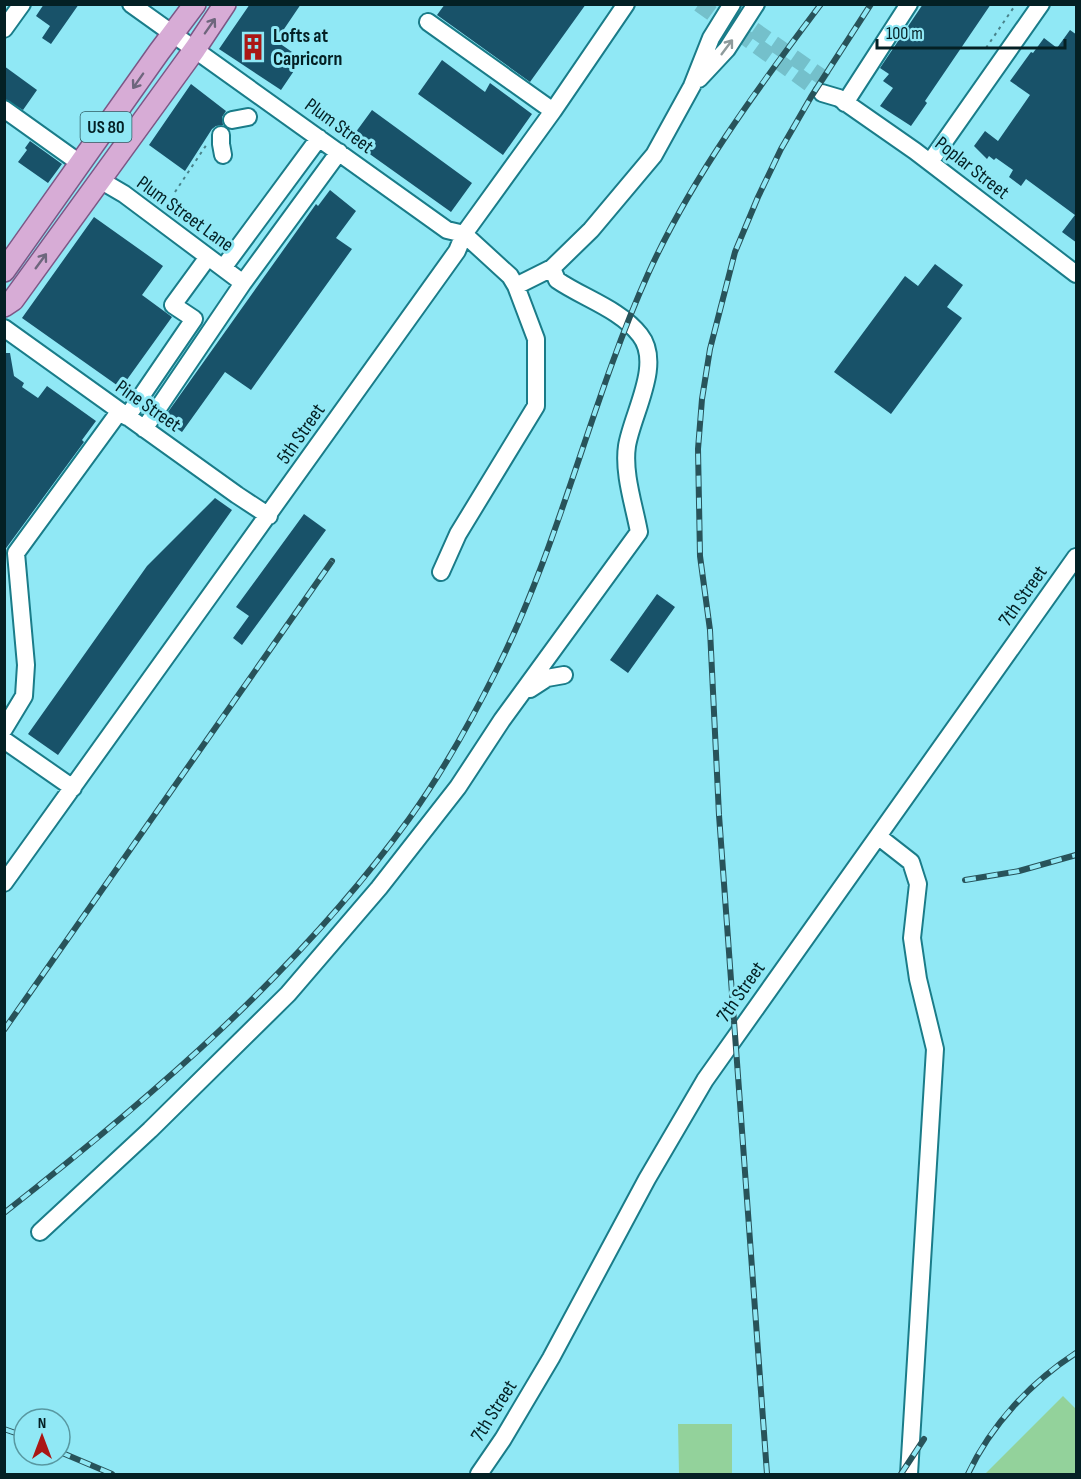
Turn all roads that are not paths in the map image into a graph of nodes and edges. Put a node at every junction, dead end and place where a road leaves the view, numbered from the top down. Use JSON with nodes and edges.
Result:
{"nodes":[{"id":1,"x":22,"y":4,"type":"edge"},
{"id":2,"x":131,"y":4,"type":"edge"},
{"id":3,"x":195,"y":4,"type":"edge"},
{"id":4,"x":225,"y":4,"type":"edge"},
{"id":5,"x":626,"y":4,"type":"edge"},
{"id":6,"x":732,"y":4,"type":"edge"},
{"id":7,"x":756,"y":4,"type":"edge"},
{"id":8,"x":909,"y":4,"type":"edge"},
{"id":9,"x":1041,"y":4,"type":"edge"},
{"id":10,"x":428,"y":22,"type":"dead end"},
{"id":11,"x":4,"y":29,"type":"edge"},
{"id":12,"x":172,"y":33,"type":"junction"},
{"id":13,"x":195,"y":49,"type":"junction"},
{"id":14,"x":692,"y":86,"type":"junction"},
{"id":15,"x":826,"y":88,"type":"tunnel mouth"},
{"id":16,"x":842,"y":100,"type":"junction"},
{"id":17,"x":4,"y":109,"type":"edge"},
{"id":18,"x":553,"y":111,"type":"junction"},
{"id":19,"x":216,"y":138,"type":"road end"},
{"id":20,"x":319,"y":138,"type":"junction"},
{"id":21,"x":339,"y":152,"type":"junction"},
{"id":22,"x":223,"y":155,"type":"dead end"},
{"id":23,"x":930,"y":162,"type":"junction"},
{"id":24,"x":81,"y":164,"type":"junction"},
{"id":25,"x":100,"y":180,"type":"junction"},
{"id":26,"x":464,"y":234,"type":"junction"},
{"id":27,"x":208,"y":257,"type":"junction"},
{"id":28,"x":223,"y":268,"type":"junction"},
{"id":29,"x":552,"y":268,"type":"junction"},
{"id":30,"x":4,"y":271,"type":"edge"},
{"id":31,"x":1077,"y":274,"type":"edge"},
{"id":32,"x":243,"y":283,"type":"junction"},
{"id":33,"x":516,"y":286,"type":"junction"},
{"id":34,"x":4,"y":306,"type":"edge"},
{"id":35,"x":4,"y":328,"type":"edge"},
{"id":36,"x":123,"y":414,"type":"junction"},
{"id":37,"x":144,"y":429,"type":"junction"},
{"id":38,"x":269,"y":516,"type":"junction"},
{"id":39,"x":10,"y":549,"type":"edge"},
{"id":40,"x":1077,"y":557,"type":"edge"},
{"id":41,"x":441,"y":572,"type":"dead end"},
{"id":42,"x":564,"y":675,"type":"dead end"},
{"id":43,"x":518,"y":699,"type":"junction"},
{"id":44,"x":4,"y":729,"type":"edge"},
{"id":45,"x":4,"y":740,"type":"edge"},
{"id":46,"x":73,"y":788,"type":"junction"},
{"id":47,"x":879,"y":837,"type":"junction"},
{"id":48,"x":4,"y":883,"type":"edge"},
{"id":49,"x":40,"y":1232,"type":"dead end"},
{"id":50,"x":479,"y":1474,"type":"edge"},
{"id":51,"x":909,"y":1474,"type":"edge"}],
"edges":[{"from":1,"to":11,"type":"street"},
{"from":2,"to":12,"type":"street","name":"Plum Street"},
{"from":3,"to":12,"type":"main road","number":"US 80"},
{"from":13,"to":4,"type":"main road","number":"US 80","one_way":true},
{"from":5,"to":18,"type":"street","name":"5th Street"},
{"from":6,"to":14,"type":"street"},
{"from":14,"to":7,"type":"street","one_way":true},
{"from":8,"to":16,"type":"street"},
{"from":9,"to":23,"type":"street"},
{"from":10,"to":18,"type":"street"},
{"from":12,"to":13,"type":"street","name":"Plum Street"},
{"from":12,"to":24,"type":"main road","number":"US 80","one_way":true},
{"from":13,"to":20,"type":"street","name":"Plum Street"},
{"from":13,"to":25,"type":"main road","number":"US 80"},
{"from":14,"to":29,"type":"street"},
{"from":15,"to":16,"type":"street","name":"Poplar Street"},
{"from":16,"to":23,"type":"street","name":"Poplar Street"},
{"from":17,"to":24,"type":"street"},
{"from":18,"to":26,"type":"street","name":"5th Street"},
{"from":19,"to":22,"type":"street"},
{"from":20,"to":21,"type":"street","name":"Plum Street"},
{"from":20,"to":28,"type":"street"},
{"from":21,"to":26,"type":"street","name":"Plum Street"},
{"from":21,"to":32,"type":"street"},
{"from":23,"to":31,"type":"street","name":"Poplar Street"},
{"from":24,"to":30,"type":"main road","number":"US 80"},
{"from":25,"to":27,"type":"street","name":"Plum Street Lane"},
{"from":34,"to":25,"type":"main road","number":"US 80","one_way":true},
{"from":26,"to":33,"type":"street","name":"Plum Street"},
{"from":26,"to":38,"type":"street","name":"5th Street"},
{"from":27,"to":28,"type":"street","name":"Plum Street Lane"},
{"from":27,"to":36,"type":"street"},
{"from":28,"to":32,"type":"street","name":"Plum Street Lane"},
{"from":29,"to":33,"type":"street"},
{"from":29,"to":43,"type":"street"},
{"from":32,"to":37,"type":"street"},
{"from":33,"to":41,"type":"street"},
{"from":35,"to":36,"type":"street","name":"Pine Street"},
{"from":36,"to":37,"type":"street","name":"Pine Street"},
{"from":36,"to":39,"type":"street"},
{"from":37,"to":38,"type":"street","name":"Pine Street"},
{"from":38,"to":46,"type":"street","name":"5th Street"},
{"from":39,"to":44,"type":"street"},
{"from":40,"to":47,"type":"street","name":"7th Street"},
{"from":42,"to":43,"type":"street"},
{"from":43,"to":49,"type":"street"},
{"from":45,"to":46,"type":"street"},
{"from":46,"to":48,"type":"street","name":"5th Street"},
{"from":47,"to":50,"type":"street","name":"7th Street"},
{"from":47,"to":51,"type":"street"}]}
